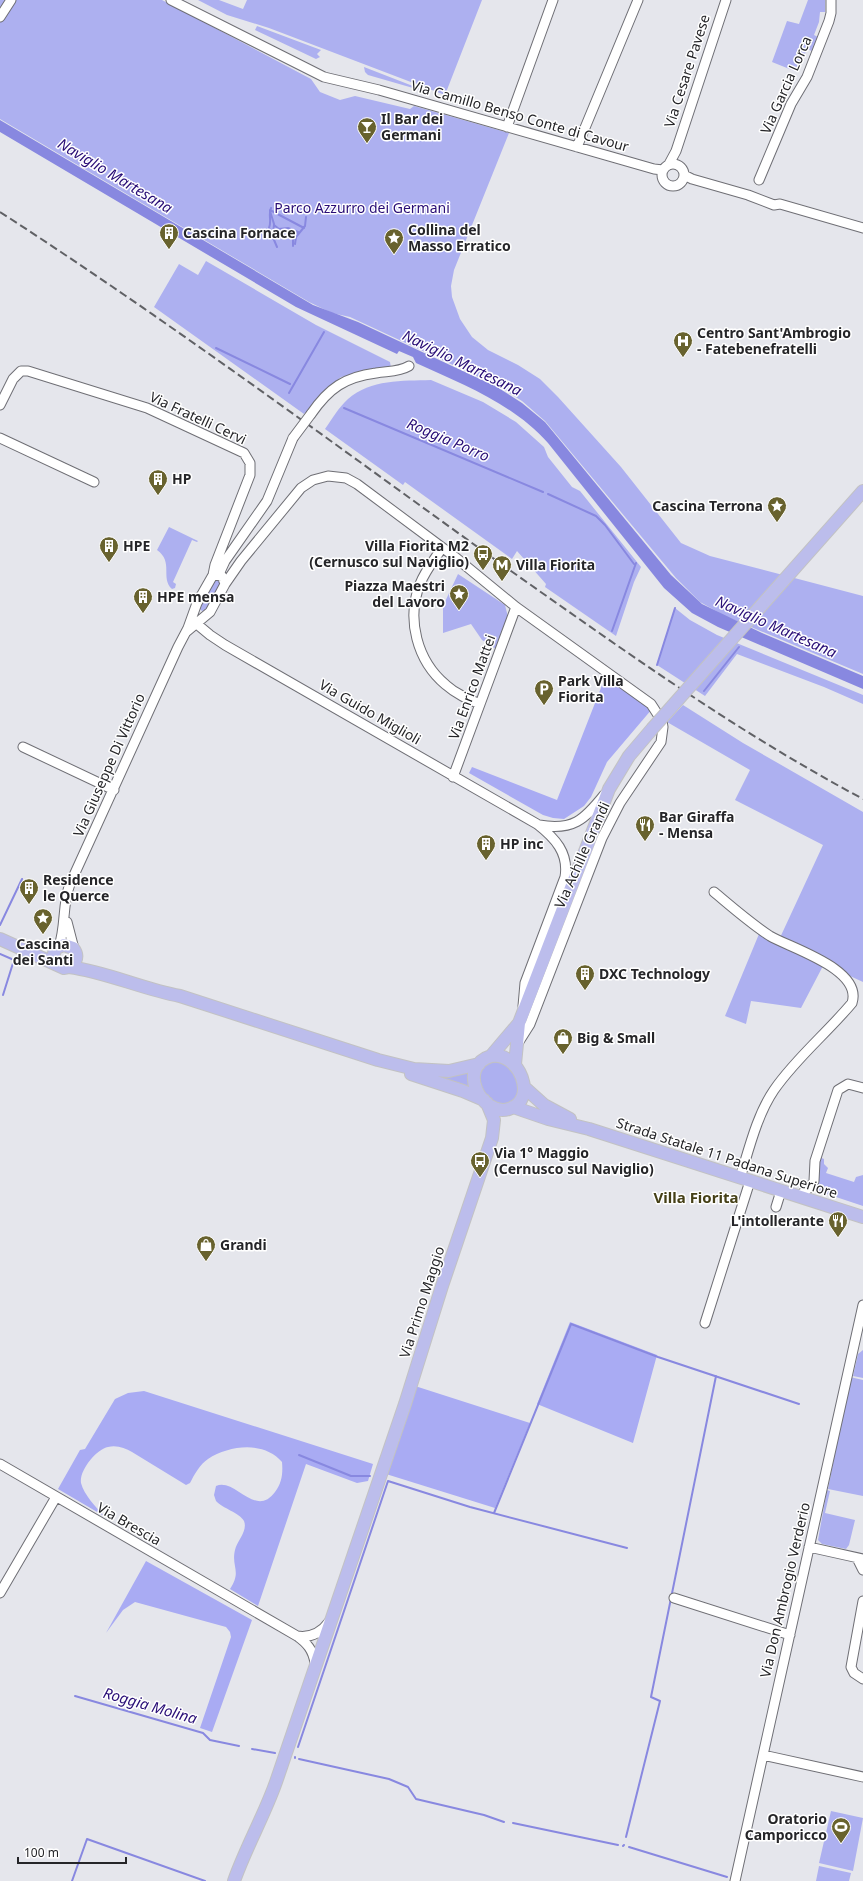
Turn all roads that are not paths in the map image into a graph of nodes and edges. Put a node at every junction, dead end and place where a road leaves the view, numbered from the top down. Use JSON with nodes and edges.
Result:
{"nodes":[{"id":1,"x":11,"y":0,"type":"edge"},
{"id":2,"x":171,"y":0,"type":"edge"},
{"id":3,"x":553,"y":0,"type":"edge"},
{"id":4,"x":638,"y":0,"type":"edge"},
{"id":5,"x":726,"y":0,"type":"edge"},
{"id":6,"x":831,"y":0,"type":"edge"},
{"id":7,"x":182,"y":1,"type":"edge"},
{"id":8,"x":4,"y":9,"type":"edge"},
{"id":9,"x":218,"y":23,"type":"junction"},
{"id":10,"x":507,"y":126,"type":"junction"},
{"id":11,"x":577,"y":147,"type":"junction"},
{"id":12,"x":676,"y":151,"type":"junction"},
{"id":13,"x":679,"y":165,"type":"junction"},
{"id":14,"x":662,"y":170,"type":"junction"},
{"id":15,"x":686,"y":179,"type":"junction"},
{"id":16,"x":759,"y":180,"type":"dead end"},
{"id":17,"x":863,"y":228,"type":"edge"},
{"id":18,"x":409,"y":366,"type":"dead end"},
{"id":19,"x":0,"y":405,"type":"edge"},
{"id":20,"x":0,"y":438,"type":"edge"},
{"id":21,"x":94,"y":482,"type":"dead end"},
{"id":22,"x":863,"y":491,"type":"edge"},
{"id":23,"x":442,"y":548,"type":"junction"},
{"id":24,"x":220,"y":577,"type":"junction"},
{"id":25,"x":196,"y":605,"type":"junction"},
{"id":26,"x":516,"y":607,"type":"junction"},
{"id":27,"x":208,"y":613,"type":"junction"},
{"id":28,"x":194,"y":621,"type":"junction"},
{"id":29,"x":480,"y":704,"type":"junction"},
{"id":30,"x":23,"y":747,"type":"dead end"},
{"id":31,"x":454,"y":777,"type":"junction"},
{"id":32,"x":114,"y":790,"type":"junction"},
{"id":33,"x":609,"y":790,"type":"junction"},
{"id":34,"x":537,"y":824,"type":"junction"},
{"id":35,"x":714,"y":892,"type":"dead end"},
{"id":36,"x":65,"y":913,"type":"junction"},
{"id":37,"x":0,"y":932,"type":"edge"},
{"id":38,"x":0,"y":939,"type":"edge"},
{"id":39,"x":57,"y":948,"type":"junction"},
{"id":40,"x":76,"y":953,"type":"junction"},
{"id":41,"x":57,"y":964,"type":"junction"},
{"id":42,"x":70,"y":967,"type":"junction"},
{"id":43,"x":180,"y":996,"type":"junction"},
{"id":44,"x":524,"y":1012,"type":"junction"},
{"id":45,"x":519,"y":1023,"type":"junction"},
{"id":46,"x":518,"y":1044,"type":"junction"},
{"id":47,"x":491,"y":1056,"type":"junction"},
{"id":48,"x":378,"y":1060,"type":"junction"},
{"id":49,"x":479,"y":1064,"type":"junction"},
{"id":50,"x":515,"y":1064,"type":"junction"},
{"id":51,"x":524,"y":1087,"type":"junction"},
{"id":52,"x":863,"y":1088,"type":"edge"},
{"id":53,"x":486,"y":1102,"type":"junction"},
{"id":54,"x":511,"y":1108,"type":"junction"},
{"id":55,"x":593,"y":1130,"type":"junction"},
{"id":56,"x":492,"y":1138,"type":"junction"},
{"id":57,"x":745,"y":1180,"type":"junction"},
{"id":58,"x":781,"y":1191,"type":"junction"},
{"id":59,"x":798,"y":1197,"type":"junction"},
{"id":60,"x":776,"y":1207,"type":"dead end"},
{"id":61,"x":863,"y":1210,"type":"edge"},
{"id":62,"x":848,"y":1213,"type":"junction"},
{"id":63,"x":863,"y":1217,"type":"edge"},
{"id":64,"x":863,"y":1305,"type":"edge"},
{"id":65,"x":705,"y":1323,"type":"dead end"},
{"id":66,"x":861,"y":1325,"type":"edge"},
{"id":67,"x":863,"y":1343,"type":"edge"},
{"id":68,"x":854,"y":1346,"type":"junction"},
{"id":69,"x":0,"y":1464,"type":"edge"},
{"id":70,"x":56,"y":1497,"type":"junction"},
{"id":71,"x":809,"y":1547,"type":"junction"},
{"id":72,"x":860,"y":1558,"type":"edge"},
{"id":73,"x":863,"y":1570,"type":"edge"},
{"id":74,"x":0,"y":1592,"type":"edge"},
{"id":75,"x":674,"y":1598,"type":"dead end"},
{"id":76,"x":863,"y":1601,"type":"edge"},
{"id":77,"x":330,"y":1621,"type":"junction"},
{"id":78,"x":790,"y":1635,"type":"junction"},
{"id":79,"x":297,"y":1636,"type":"junction"},
{"id":80,"x":315,"y":1663,"type":"junction"},
{"id":81,"x":863,"y":1679,"type":"edge"},
{"id":82,"x":763,"y":1755,"type":"junction"},
{"id":83,"x":863,"y":1777,"type":"edge"},
{"id":84,"x":242,"y":1859,"type":"junction"},
{"id":85,"x":226,"y":1881,"type":"edge"},
{"id":86,"x":234,"y":1881,"type":"edge"},
{"id":87,"x":735,"y":1881,"type":"edge"}],
"edges":[{"from":1,"to":8,"type":"street"},
{"from":2,"to":9,"type":"street","name":"Via Camillo Benso Conte di Cavour"},
{"from":3,"to":10,"type":"street"},
{"from":4,"to":11,"type":"street"},
{"from":5,"to":12,"type":"street","name":"Via Cesare Pavese"},
{"from":6,"to":16,"type":"street","name":"Via Garcia Lorca"},
{"from":7,"to":9,"type":"street","name":"Via Camillo Benso Conte di Cavour"},
{"from":9,"to":10,"type":"street","name":"Via Camillo Benso Conte di Cavour"},
{"from":10,"to":11,"type":"street","name":"Via Camillo Benso Conte di Cavour"},
{"from":11,"to":14,"type":"street","name":"Via Camillo Benso Conte di Cavour"},
{"from":12,"to":13,"type":"street"},
{"from":12,"to":14,"type":"street","name":"Via Cesare Pavese"},
{"from":13,"to":14,"type":"street"},
{"from":13,"to":15,"type":"street"},
{"from":14,"to":15,"type":"street"},
{"from":15,"to":17,"type":"street"},
{"from":18,"to":24,"type":"street","bridge":true},
{"from":19,"to":24,"type":"street","name":"Via Fratelli Cervi"},
{"from":20,"to":21,"type":"street"},
{"from":22,"to":33,"type":"main road","bridge":true},
{"from":23,"to":24,"type":"street","name":"Via Achille Grandi"},
{"from":23,"to":26,"type":"street","name":"Via Achille Grandi"},
{"from":23,"to":29,"type":"street"},
{"from":24,"to":25,"type":"street","name":"Via Giuseppe Di Vittorio"},
{"from":24,"to":27,"type":"street","name":"Via Giuseppe Di Vittorio"},
{"from":25,"to":27,"type":"street"},
{"from":25,"to":28,"type":"street","name":"Via Giuseppe Di Vittorio"},
{"from":26,"to":29,"type":"street","name":"Via Enrico Mattei"},
{"from":26,"to":46,"type":"street","name":"Via Achille Grandi"},
{"from":27,"to":28,"type":"street","name":"Via Giuseppe Di Vittorio"},
{"from":28,"to":31,"type":"street","name":"Via Guido Miglioli"},
{"from":28,"to":32,"type":"street","name":"Via Giuseppe Di Vittorio"},
{"from":29,"to":31,"type":"street","name":"Via Enrico Mattei"},
{"from":30,"to":32,"type":"street"},
{"from":31,"to":34,"type":"street","name":"Via Guido Miglioli"},
{"from":32,"to":36,"type":"street","name":"Via Giuseppe Di Vittorio"},
{"from":33,"to":34,"type":"street"},
{"from":33,"to":44,"type":"main road"},
{"from":34,"to":44,"type":"street"},
{"from":35,"to":57,"type":"street"},
{"from":36,"to":39,"type":"street","name":"Via Giuseppe Di Vittorio"},
{"from":36,"to":40,"type":"street","name":"Via Giuseppe Di Vittorio"},
{"from":37,"to":39,"type":"main road"},
{"from":38,"to":41,"type":"main road"},
{"from":39,"to":40,"type":"main road"},
{"from":39,"to":41,"type":"main road"},
{"from":40,"to":42,"type":"main road"},
{"from":40,"to":43,"type":"main road"},
{"from":41,"to":42,"type":"main road"},
{"from":42,"to":43,"type":"main road"},
{"from":43,"to":48,"type":"main road"},
{"from":44,"to":45,"type":"main road"},
{"from":45,"to":46,"type":"main road"},
{"from":45,"to":47,"type":"main road"},
{"from":46,"to":50,"type":"main road"},
{"from":47,"to":49,"type":"main road"},
{"from":47,"to":50,"type":"main road"},
{"from":48,"to":49,"type":"main road"},
{"from":48,"to":53,"type":"main road"},
{"from":49,"to":53,"type":"main road"},
{"from":50,"to":51,"type":"main road"},
{"from":51,"to":54,"type":"main road"},
{"from":51,"to":55,"type":"main road","name":"Strada Statale 11 Padana Superiore"},
{"from":52,"to":59,"type":"street"},
{"from":53,"to":54,"type":"main road"},
{"from":53,"to":56,"type":"main road","name":"Via Primo Maggio"},
{"from":54,"to":55,"type":"main road","name":"Strada Statale 11 Padana Superiore"},
{"from":54,"to":56,"type":"main road","name":"Via Primo Maggio"},
{"from":55,"to":57,"type":"main road","name":"Strada Statale 11 Padana Superiore"},
{"from":56,"to":77,"type":"main road","name":"Via Primo Maggio"},
{"from":57,"to":58,"type":"main road","name":"Strada Statale 11 Padana Superiore"},
{"from":57,"to":65,"type":"street"},
{"from":58,"to":59,"type":"main road","name":"Strada Statale 11 Padana Superiore"},
{"from":58,"to":60,"type":"street"},
{"from":59,"to":62,"type":"main road","name":"Strada Statale 11 Padana Superiore"},
{"from":61,"to":62,"type":"main road","name":"Strada Statale 11 Padana Superiore"},
{"from":62,"to":63,"type":"main road","name":"Strada Statale 11 Padana Superiore"},
{"from":64,"to":66,"type":"street","name":"Via Don Ambrogio Verderio"},
{"from":66,"to":68,"type":"street","name":"Via Don Ambrogio Verderio"},
{"from":67,"to":68,"type":"street"},
{"from":68,"to":71,"type":"street","name":"Via Don Ambrogio Verderio"},
{"from":69,"to":70,"type":"street","name":"Via Brescia"},
{"from":70,"to":74,"type":"street"},
{"from":70,"to":79,"type":"street","name":"Via Brescia"},
{"from":71,"to":72,"type":"street"},
{"from":71,"to":78,"type":"street","name":"Via Don Ambrogio Verderio"},
{"from":72,"to":73,"type":"street"},
{"from":75,"to":78,"type":"street"},
{"from":76,"to":81,"type":"street"},
{"from":77,"to":79,"type":"street"},
{"from":77,"to":80,"type":"main road","name":"Via Primo Maggio"},
{"from":78,"to":82,"type":"street","name":"Via Don Ambrogio Verderio"},
{"from":79,"to":80,"type":"street","name":"Via Brescia"},
{"from":80,"to":84,"type":"main road","name":"Via Primo Maggio"},
{"from":82,"to":83,"type":"street"},
{"from":82,"to":87,"type":"street","name":"Via Don Ambrogio Verderio"},
{"from":84,"to":85,"type":"main road"},
{"from":84,"to":86,"type":"main road"}]}
